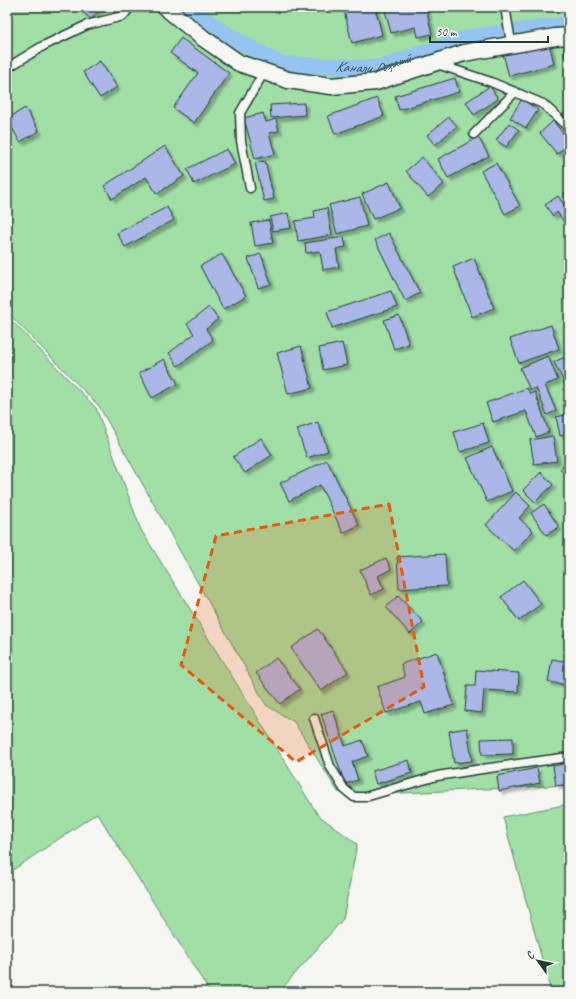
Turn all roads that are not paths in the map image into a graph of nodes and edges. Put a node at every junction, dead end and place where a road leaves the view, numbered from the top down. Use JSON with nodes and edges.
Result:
{"nodes":[{"id":1,"x":130,"y":7,"type":"edge"},
{"id":2,"x":165,"y":7,"type":"edge"},
{"id":3,"x":505,"y":7,"type":"edge"},
{"id":4,"x":569,"y":36,"type":"edge"},
{"id":5,"x":509,"y":40,"type":"junction"},
{"id":6,"x":434,"y":63,"type":"junction"},
{"id":7,"x":7,"y":68,"type":"edge"},
{"id":8,"x":264,"y":72,"type":"junction"},
{"id":9,"x":515,"y":92,"type":"junction"},
{"id":10,"x":569,"y":128,"type":"edge"},
{"id":11,"x":474,"y":134,"type":"dead end"},
{"id":12,"x":250,"y":188,"type":"dead end"},
{"id":13,"x":314,"y":718,"type":"dead end"},
{"id":14,"x":569,"y":757,"type":"edge"}],
"edges":[{"from":1,"to":7,"type":"lane"},
{"from":2,"to":8,"type":"street"},
{"from":3,"to":5,"type":"lane"},
{"from":4,"to":5,"type":"street"},
{"from":5,"to":6,"type":"street"},
{"from":6,"to":8,"type":"street"},
{"from":6,"to":9,"type":"lane"},
{"from":8,"to":12,"type":"lane"},
{"from":9,"to":10,"type":"lane"},
{"from":9,"to":11,"type":"lane"},
{"from":13,"to":14,"type":"lane"}]}
